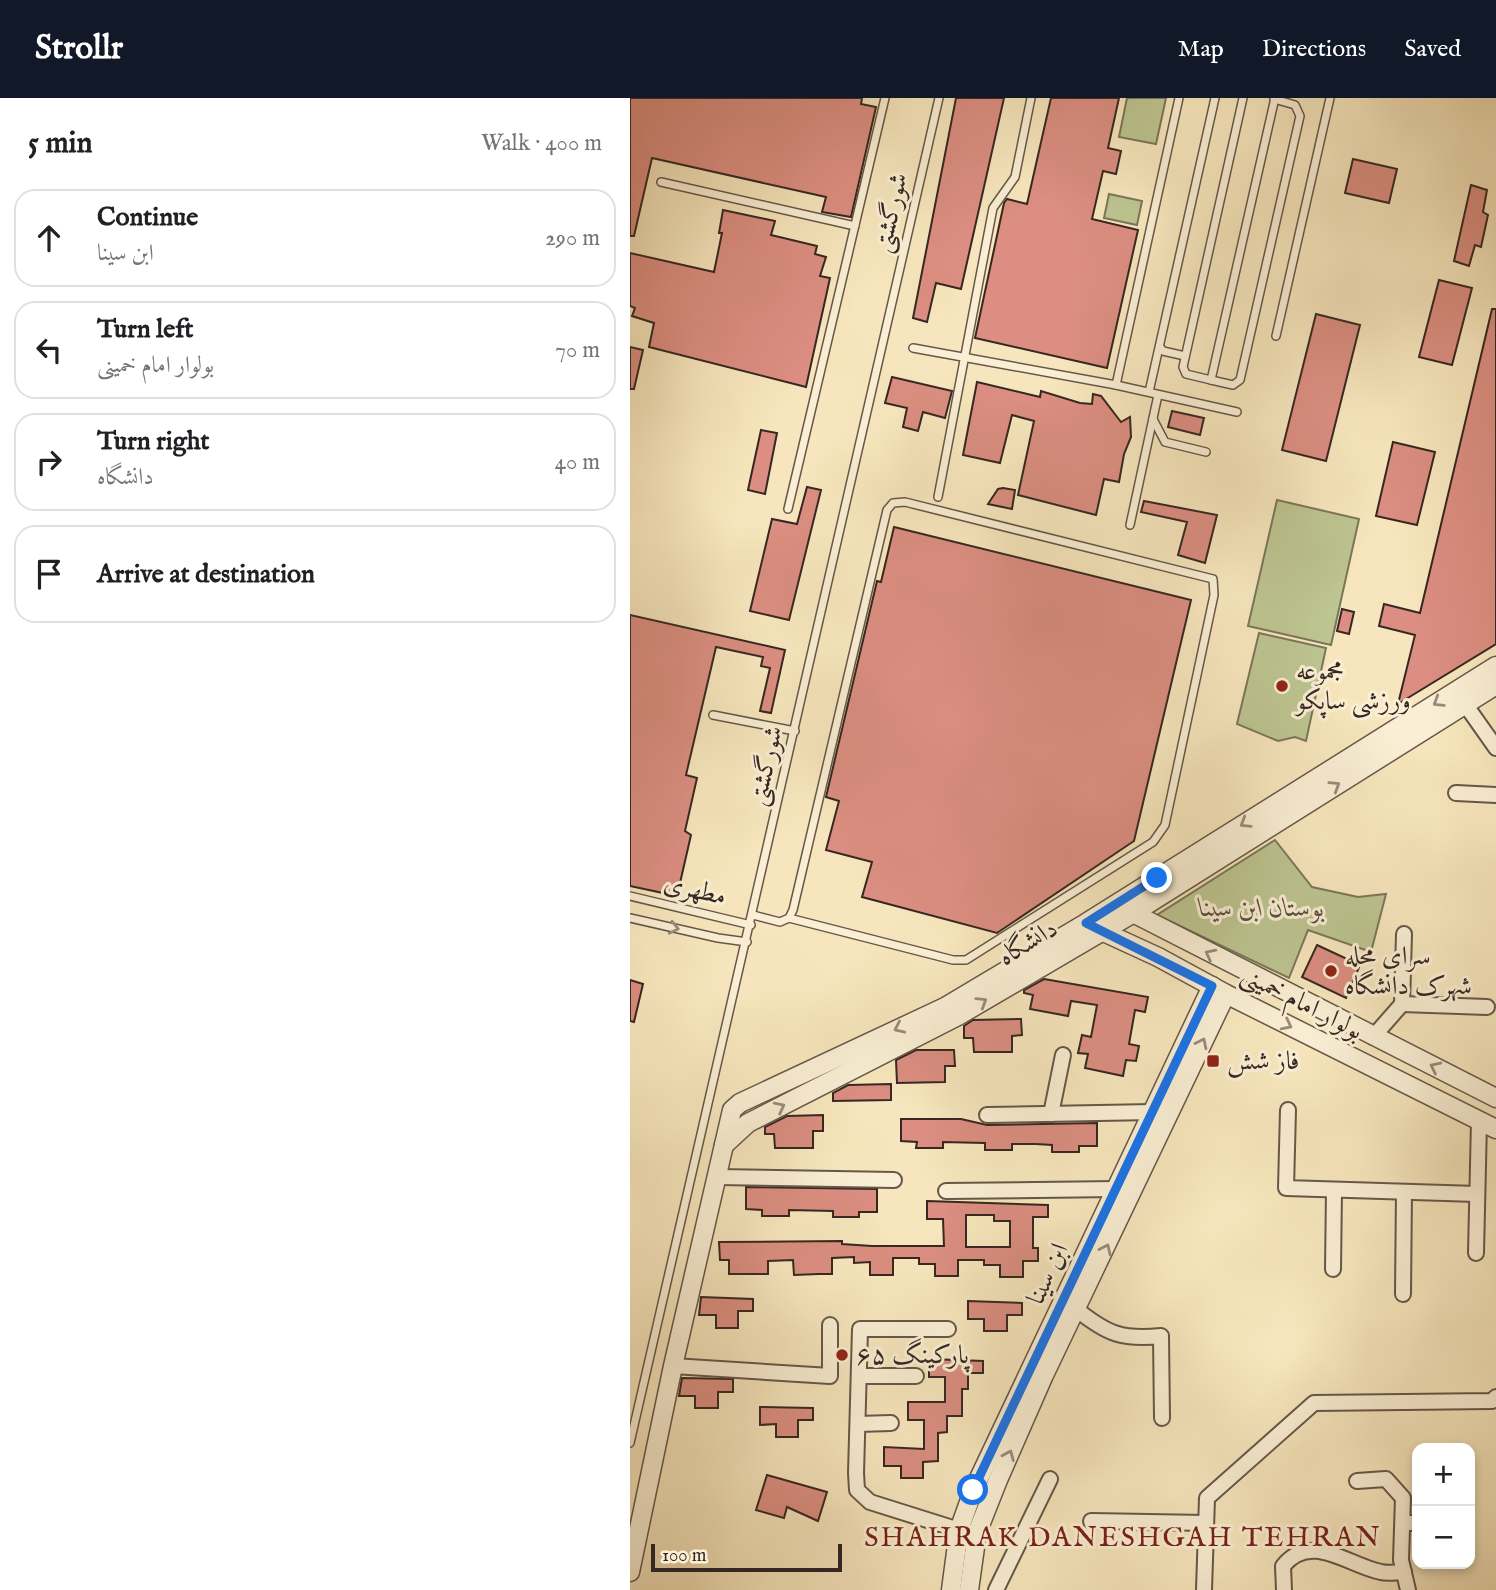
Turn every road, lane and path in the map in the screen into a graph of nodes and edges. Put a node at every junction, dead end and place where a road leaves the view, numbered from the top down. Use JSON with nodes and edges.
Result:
{"nodes":[{"id":1,"x":885,"y":98,"type":"edge"},
{"id":2,"x":939,"y":98,"type":"edge"},
{"id":3,"x":1031,"y":98,"type":"edge"},
{"id":4,"x":1179,"y":98,"type":"edge"},
{"id":5,"x":1215,"y":98,"type":"edge"},
{"id":6,"x":1244,"y":98,"type":"edge"},
{"id":7,"x":1330,"y":98,"type":"edge"},
{"id":8,"x":1274,"y":99,"type":"edge"},
{"id":9,"x":661,"y":182,"type":"dead end"},
{"id":10,"x":855,"y":226,"type":"junction"},
{"id":11,"x":1276,"y":336,"type":"dead end"},
{"id":12,"x":1160,"y":347,"type":"junction"},
{"id":13,"x":913,"y":348,"type":"dead end"},
{"id":14,"x":1185,"y":356,"type":"junction"},
{"id":15,"x":963,"y":357,"type":"junction"},
{"id":16,"x":1211,"y":380,"type":"junction"},
{"id":17,"x":1116,"y":385,"type":"junction"},
{"id":18,"x":1149,"y":392,"type":"junction"},
{"id":19,"x":1158,"y":395,"type":"junction"},
{"id":20,"x":1237,"y":412,"type":"dead end"},
{"id":21,"x":1153,"y":418,"type":"junction"},
{"id":22,"x":1206,"y":452,"type":"dead end"},
{"id":23,"x":939,"y":497,"type":"dead end"},
{"id":24,"x":788,"y":509,"type":"dead end"},
{"id":25,"x":1130,"y":525,"type":"dead end"},
{"id":26,"x":1496,"y":666,"type":"edge"},
{"id":27,"x":1496,"y":685,"type":"edge"},
{"id":28,"x":1465,"y":704,"type":"junction"},
{"id":29,"x":713,"y":715,"type":"dead end"},
{"id":30,"x":795,"y":731,"type":"junction"},
{"id":31,"x":1496,"y":748,"type":"edge"},
{"id":32,"x":1456,"y":793,"type":"dead end"},
{"id":33,"x":1496,"y":795,"type":"edge"},
{"id":34,"x":630,"y":896,"type":"edge"},
{"id":35,"x":1116,"y":904,"type":"junction"},
{"id":36,"x":1132,"y":914,"type":"junction"},
{"id":37,"x":753,"y":915,"type":"junction"},
{"id":38,"x":630,"y":918,"type":"edge"},
{"id":39,"x":789,"y":918,"type":"junction"},
{"id":40,"x":751,"y":925,"type":"junction"},
{"id":41,"x":1093,"y":927,"type":"junction"},
{"id":42,"x":1404,"y":934,"type":"dead end"},
{"id":43,"x":747,"y":942,"type":"junction"},
{"id":44,"x":1219,"y":990,"type":"junction"},
{"id":45,"x":1402,"y":1004,"type":"junction"},
{"id":46,"x":1487,"y":1007,"type":"dead end"},
{"id":47,"x":1373,"y":1037,"type":"junction"},
{"id":48,"x":1063,"y":1055,"type":"dead end"},
{"id":49,"x":1496,"y":1098,"type":"edge"},
{"id":50,"x":1288,"y":1110,"type":"dead end"},
{"id":51,"x":1153,"y":1112,"type":"junction"},
{"id":52,"x":1051,"y":1114,"type":"junction"},
{"id":53,"x":987,"y":1115,"type":"dead end"},
{"id":54,"x":1479,"y":1121,"type":"junction"},
{"id":55,"x":1496,"y":1129,"type":"edge"},
{"id":56,"x":724,"y":1145,"type":"junction"},
{"id":57,"x":717,"y":1177,"type":"junction"},
{"id":58,"x":894,"y":1180,"type":"dead end"},
{"id":59,"x":1117,"y":1189,"type":"junction"},
{"id":60,"x":1334,"y":1190,"type":"junction"},
{"id":61,"x":946,"y":1191,"type":"dead end"},
{"id":62,"x":1404,"y":1192,"type":"junction"},
{"id":63,"x":1477,"y":1194,"type":"junction"},
{"id":64,"x":1476,"y":1253,"type":"dead end"},
{"id":65,"x":1333,"y":1269,"type":"dead end"},
{"id":66,"x":1402,"y":1294,"type":"dead end"},
{"id":67,"x":1076,"y":1309,"type":"junction"},
{"id":68,"x":830,"y":1325,"type":"dead end"},
{"id":69,"x":948,"y":1329,"type":"dead end"},
{"id":70,"x":673,"y":1366,"type":"junction"},
{"id":71,"x":859,"y":1376,"type":"junction"},
{"id":72,"x":916,"y":1376,"type":"dead end"},
{"id":73,"x":1496,"y":1397,"type":"edge"},
{"id":74,"x":1162,"y":1418,"type":"dead end"},
{"id":75,"x":891,"y":1423,"type":"dead end"},
{"id":76,"x":858,"y":1424,"type":"junction"},
{"id":77,"x":630,"y":1443,"type":"edge"},
{"id":78,"x":1050,"y":1479,"type":"dead end"},
{"id":79,"x":1357,"y":1481,"type":"dead end"},
{"id":80,"x":1091,"y":1521,"type":"dead end"},
{"id":81,"x":1410,"y":1523,"type":"edge"},
{"id":82,"x":1206,"y":1524,"type":"junction"},
{"id":83,"x":959,"y":1530,"type":"junction"},
{"id":84,"x":630,"y":1572,"type":"edge"},
{"id":85,"x":1404,"y":1572,"type":"junction"},
{"id":86,"x":951,"y":1590,"type":"edge"},
{"id":87,"x":969,"y":1590,"type":"edge"},
{"id":88,"x":996,"y":1590,"type":"edge"},
{"id":89,"x":1204,"y":1590,"type":"edge"},
{"id":90,"x":1284,"y":1590,"type":"edge"},
{"id":91,"x":1408,"y":1590,"type":"edge"}],
"edges":[{"from":1,"to":10,"type":"lane"},
{"from":2,"to":30,"type":"lane","name":"شورگشتی"},
{"from":3,"to":15,"type":"lane"},
{"from":4,"to":17,"type":"lane"},
{"from":5,"to":12,"type":"lane"},
{"from":6,"to":14,"type":"lane"},
{"from":7,"to":11,"type":"lane"},
{"from":8,"to":16,"type":"lane"},
{"from":8,"to":16,"type":"lane"},
{"from":9,"to":10,"type":"lane"},
{"from":10,"to":24,"type":"lane"},
{"from":12,"to":14,"type":"lane"},
{"from":12,"to":18,"type":"lane"},
{"from":13,"to":15,"type":"lane"},
{"from":14,"to":16,"type":"lane"},
{"from":15,"to":17,"type":"lane"},
{"from":15,"to":23,"type":"lane"},
{"from":17,"to":18,"type":"lane"},
{"from":18,"to":19,"type":"lane"},
{"from":19,"to":20,"type":"lane"},
{"from":19,"to":21,"type":"lane"},
{"from":21,"to":22,"type":"lane"},
{"from":21,"to":25,"type":"lane"},
{"from":26,"to":35,"type":"street","name":"دانشگاه","one_way":true},
{"from":27,"to":28,"type":"street","name":"دانشگاه"},
{"from":28,"to":31,"type":"street"},
{"from":36,"to":28,"type":"street","name":"دانشگاه","one_way":true},
{"from":29,"to":30,"type":"lane"},
{"from":30,"to":37,"type":"lane","name":"شورگشتی"},
{"from":32,"to":33,"type":"street"},
{"from":34,"to":40,"type":"lane","name":"مطهری"},
{"from":35,"to":36,"type":"street","name":"بولوار امام خمینی"},
{"from":35,"to":41,"type":"street","name":"دانشگاه"},
{"from":36,"to":41,"type":"street","name":"دانشگاه"},
{"from":47,"to":36,"type":"street","name":"بولوار امام خمینی","one_way":true},
{"from":37,"to":39,"type":"lane"},
{"from":37,"to":40,"type":"lane","name":"شورگشتی"},
{"from":38,"to":43,"type":"lane","name":"مطهری","one_way":true},
{"from":39,"to":39,"type":"lane"},
{"from":40,"to":43,"type":"lane","name":"شورگشتی"},
{"from":41,"to":44,"type":"street","name":"بولوار امام خمینی"},
{"from":56,"to":41,"type":"street","name":"دانشگاه","one_way":true},
{"from":41,"to":56,"type":"street","name":"دانشگاه","one_way":true},
{"from":42,"to":45,"type":"street"},
{"from":43,"to":77,"type":"lane","name":"شورگشتی"},
{"from":44,"to":51,"type":"street","name":"ابن سینا"},
{"from":44,"to":54,"type":"street","name":"بولوار امام خمینی","one_way":true},
{"from":67,"to":44,"type":"street","name":"ابن سینا","one_way":true},
{"from":45,"to":46,"type":"street"},
{"from":45,"to":47,"type":"street"},
{"from":49,"to":47,"type":"street","name":"بولوار امام خمینی","one_way":true},
{"from":48,"to":52,"type":"street"},
{"from":50,"to":60,"type":"street"},
{"from":51,"to":52,"type":"street"},
{"from":51,"to":59,"type":"street","name":"ابن سینا"},
{"from":52,"to":53,"type":"street"},
{"from":54,"to":55,"type":"street","name":"بولوار امام خمینی"},
{"from":54,"to":63,"type":"street"},
{"from":56,"to":57,"type":"street"},
{"from":57,"to":58,"type":"street"},
{"from":57,"to":70,"type":"street"},
{"from":59,"to":61,"type":"street"},
{"from":59,"to":83,"type":"street","name":"ابن سینا"},
{"from":60,"to":62,"type":"street"},
{"from":60,"to":65,"type":"street"},
{"from":62,"to":63,"type":"street"},
{"from":62,"to":66,"type":"street"},
{"from":63,"to":64,"type":"street"},
{"from":67,"to":74,"type":"street"},
{"from":87,"to":67,"type":"street","name":"ابن سینا","one_way":true},
{"from":68,"to":70,"type":"street"},
{"from":69,"to":71,"type":"street"},
{"from":70,"to":84,"type":"street"},
{"from":71,"to":72,"type":"street"},
{"from":71,"to":76,"type":"street"},
{"from":73,"to":82,"type":"street"},
{"from":75,"to":76,"type":"street"},
{"from":76,"to":83,"type":"street"},
{"from":78,"to":88,"type":"street"},
{"from":79,"to":81,"type":"street"},
{"from":80,"to":82,"type":"street"},
{"from":81,"to":85,"type":"street"},
{"from":82,"to":89,"type":"street"},
{"from":83,"to":86,"type":"street","name":"ابن سینا"},
{"from":85,"to":90,"type":"street"},
{"from":85,"to":91,"type":"street"}]}
